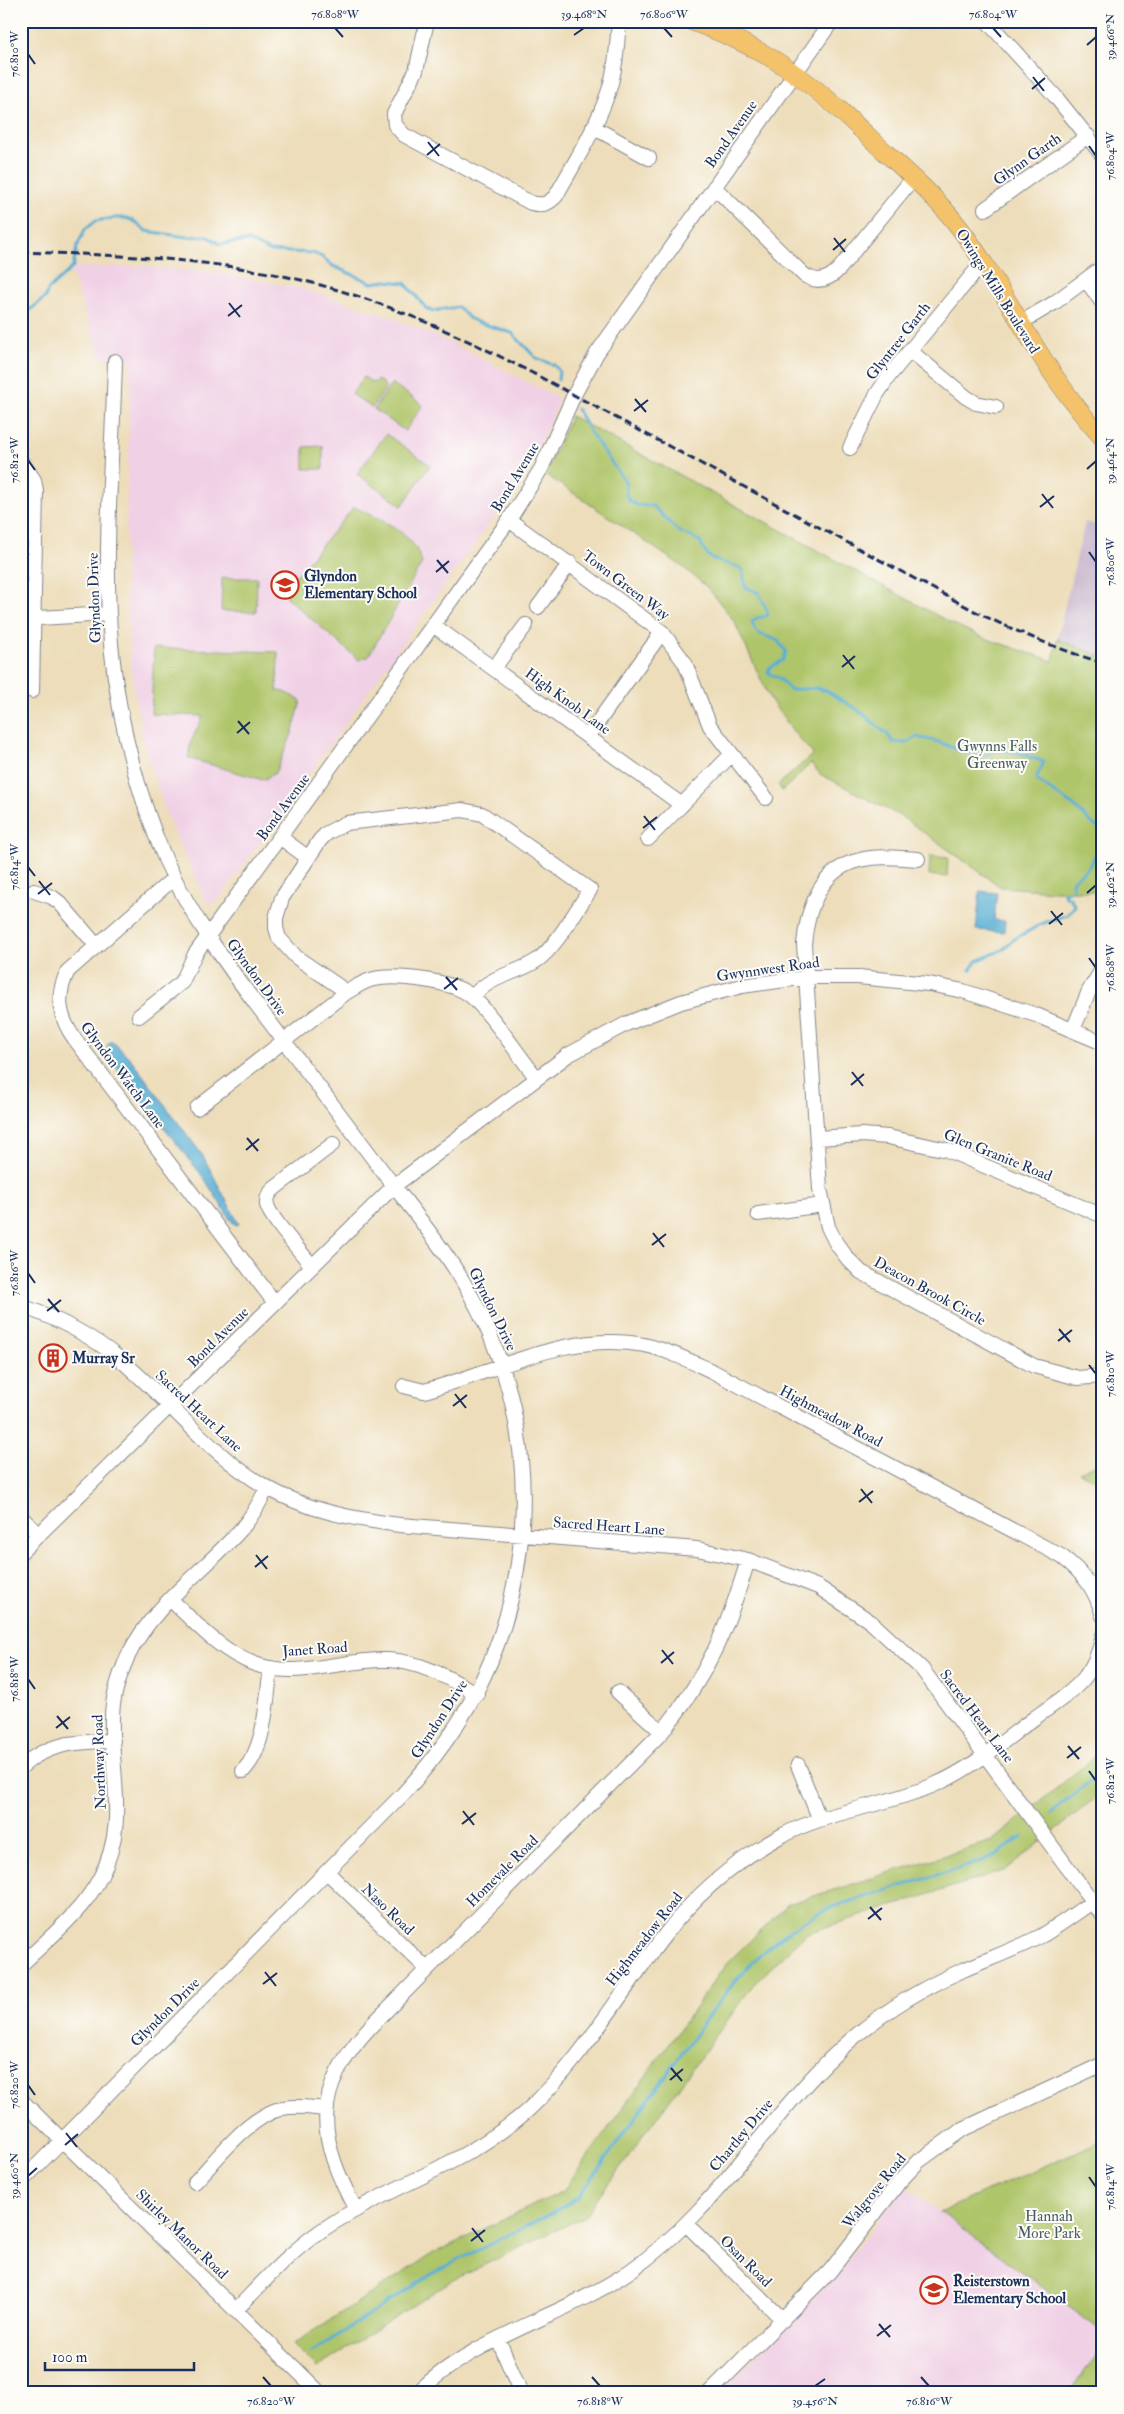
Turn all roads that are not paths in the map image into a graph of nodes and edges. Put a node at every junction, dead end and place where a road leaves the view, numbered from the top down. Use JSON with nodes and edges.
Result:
{"nodes":[{"id":1,"x":427,"y":21,"type":"edge"},
{"id":2,"x":619,"y":21,"type":"edge"},
{"id":3,"x":691,"y":21,"type":"edge"},
{"id":4,"x":832,"y":21,"type":"edge"},
{"id":5,"x":987,"y":21,"type":"edge"},
{"id":6,"x":794,"y":73,"type":"junction"},
{"id":7,"x":593,"y":127,"type":"junction"},
{"id":8,"x":1088,"y":136,"type":"junction"},
{"id":9,"x":1103,"y":156,"type":"edge"},
{"id":10,"x":649,"y":158,"type":"dead end"},
{"id":11,"x":913,"y":178,"type":"junction"},
{"id":12,"x":714,"y":188,"type":"junction"},
{"id":13,"x":985,"y":209,"type":"dead end"},
{"id":14,"x":983,"y":262,"type":"junction"},
{"id":15,"x":1103,"y":267,"type":"edge"},
{"id":16,"x":1086,"y":280,"type":"junction"},
{"id":17,"x":1103,"y":304,"type":"edge"},
{"id":18,"x":1020,"y":323,"type":"junction"},
{"id":19,"x":910,"y":351,"type":"junction"},
{"id":20,"x":115,"y":361,"type":"dead end"},
{"id":21,"x":996,"y":407,"type":"dead end"},
{"id":22,"x":1103,"y":438,"type":"edge"},
{"id":23,"x":850,"y":448,"type":"dead end"},
{"id":24,"x":21,"y":461,"type":"edge"},
{"id":25,"x":508,"y":520,"type":"junction"},
{"id":26,"x":570,"y":563,"type":"junction"},
{"id":27,"x":538,"y":607,"type":"dead end"},
{"id":28,"x":109,"y":614,"type":"junction"},
{"id":29,"x":28,"y":619,"type":"edge"},
{"id":30,"x":433,"y":625,"type":"junction"},
{"id":31,"x":526,"y":626,"type":"dead end"},
{"id":32,"x":662,"y":632,"type":"junction"},
{"id":33,"x":494,"y":668,"type":"junction"},
{"id":34,"x":32,"y":691,"type":"dead end"},
{"id":35,"x":588,"y":736,"type":"junction"},
{"id":36,"x":731,"y":755,"type":"junction"},
{"id":37,"x":766,"y":798,"type":"dead end"},
{"id":38,"x":682,"y":805,"type":"junction"},
{"id":39,"x":281,"y":838,"type":"junction"},
{"id":40,"x":648,"y":839,"type":"dead end"},
{"id":41,"x":307,"y":857,"type":"junction"},
{"id":42,"x":918,"y":858,"type":"dead end"},
{"id":43,"x":174,"y":878,"type":"junction"},
{"id":44,"x":34,"y":891,"type":"dead end"},
{"id":45,"x":209,"y":938,"type":"junction"},
{"id":46,"x":96,"y":945,"type":"junction"},
{"id":47,"x":1103,"y":968,"type":"edge"},
{"id":48,"x":807,"y":977,"type":"junction"},
{"id":49,"x":347,"y":992,"type":"junction"},
{"id":50,"x":472,"y":997,"type":"junction"},
{"id":51,"x":139,"y":1016,"type":"dead end"},
{"id":52,"x":1073,"y":1030,"type":"junction"},
{"id":53,"x":284,"y":1041,"type":"junction"},
{"id":54,"x":1103,"y":1043,"type":"edge"},
{"id":55,"x":536,"y":1078,"type":"junction"},
{"id":56,"x":197,"y":1108,"type":"dead end"},
{"id":57,"x":818,"y":1138,"type":"junction"},
{"id":58,"x":332,"y":1144,"type":"dead end"},
{"id":59,"x":394,"y":1186,"type":"junction"},
{"id":60,"x":823,"y":1205,"type":"junction"},
{"id":61,"x":758,"y":1214,"type":"dead end"},
{"id":62,"x":1103,"y":1216,"type":"edge"},
{"id":63,"x":312,"y":1266,"type":"junction"},
{"id":64,"x":275,"y":1303,"type":"junction"},
{"id":65,"x":21,"y":1306,"type":"edge"},
{"id":66,"x":502,"y":1366,"type":"junction"},
{"id":67,"x":1103,"y":1376,"type":"edge"},
{"id":68,"x":404,"y":1386,"type":"dead end"},
{"id":69,"x":170,"y":1408,"type":"junction"},
{"id":70,"x":267,"y":1488,"type":"junction"},
{"id":71,"x":21,"y":1517,"type":"edge"},
{"id":72,"x":39,"y":1535,"type":"junction"},
{"id":73,"x":522,"y":1535,"type":"junction"},
{"id":74,"x":21,"y":1552,"type":"edge"},
{"id":75,"x":748,"y":1560,"type":"junction"},
{"id":76,"x":171,"y":1600,"type":"junction"},
{"id":77,"x":1103,"y":1616,"type":"edge"},
{"id":78,"x":1103,"y":1635,"type":"edge"},
{"id":79,"x":271,"y":1668,"type":"junction"},
{"id":80,"x":618,"y":1692,"type":"dead end"},
{"id":81,"x":477,"y":1694,"type":"junction"},
{"id":82,"x":662,"y":1732,"type":"junction"},
{"id":83,"x":113,"y":1741,"type":"junction"},
{"id":84,"x":986,"y":1754,"type":"junction"},
{"id":85,"x":798,"y":1765,"type":"dead end"},
{"id":86,"x":21,"y":1767,"type":"edge"},
{"id":87,"x":243,"y":1771,"type":"dead end"},
{"id":88,"x":819,"y":1818,"type":"junction"},
{"id":89,"x":327,"y":1872,"type":"junction"},
{"id":90,"x":1092,"y":1902,"type":"junction"},
{"id":91,"x":1103,"y":1916,"type":"edge"},
{"id":92,"x":21,"y":1965,"type":"edge"},
{"id":93,"x":427,"y":1969,"type":"junction"},
{"id":94,"x":1103,"y":2064,"type":"edge"},
{"id":95,"x":21,"y":2100,"type":"edge"},
{"id":96,"x":326,"y":2109,"type":"junction"},
{"id":97,"x":62,"y":2140,"type":"junction"},
{"id":98,"x":21,"y":2182,"type":"edge"},
{"id":99,"x":195,"y":2182,"type":"dead end"},
{"id":100,"x":356,"y":2210,"type":"junction"},
{"id":101,"x":686,"y":2224,"type":"junction"},
{"id":102,"x":236,"y":2310,"type":"junction"},
{"id":103,"x":783,"y":2320,"type":"junction"},
{"id":104,"x":498,"y":2339,"type":"junction"},
{"id":105,"x":320,"y":2393,"type":"edge"},
{"id":106,"x":417,"y":2393,"type":"edge"},
{"id":107,"x":521,"y":2393,"type":"edge"},
{"id":108,"x":709,"y":2393,"type":"edge"}],
"edges":[{"from":1,"to":7,"type":"street"},
{"from":2,"to":7,"type":"street"},
{"from":3,"to":6,"type":"main road","name":"Owings Mills Boulevard"},
{"from":4,"to":6,"type":"street","name":"Bond Avenue"},
{"from":5,"to":8,"type":"street"},
{"from":6,"to":11,"type":"main road","name":"Owings Mills Boulevard"},
{"from":6,"to":12,"type":"street","name":"Bond Avenue"},
{"from":7,"to":10,"type":"street"},
{"from":8,"to":9,"type":"street"},
{"from":8,"to":13,"type":"street","name":"Glynn Garth"},
{"from":11,"to":12,"type":"street"},
{"from":11,"to":14,"type":"main road","name":"Owings Mills Boulevard"},
{"from":12,"to":25,"type":"street","name":"Bond Avenue"},
{"from":14,"to":18,"type":"main road","name":"Owings Mills Boulevard"},
{"from":14,"to":19,"type":"street","name":"Glyntree Garth"},
{"from":15,"to":16,"type":"street"},
{"from":16,"to":17,"type":"street"},
{"from":16,"to":18,"type":"street"},
{"from":18,"to":22,"type":"main road","name":"Owings Mills Boulevard"},
{"from":19,"to":21,"type":"street"},
{"from":19,"to":23,"type":"street","name":"Glyntree Garth"},
{"from":20,"to":28,"type":"street","name":"Glyndon Drive"},
{"from":24,"to":29,"type":"street"},
{"from":25,"to":26,"type":"street","name":"Town Green Way"},
{"from":25,"to":30,"type":"street","name":"Bond Avenue"},
{"from":26,"to":27,"type":"street"},
{"from":26,"to":32,"type":"street","name":"Town Green Way"},
{"from":28,"to":29,"type":"street"},
{"from":28,"to":43,"type":"street","name":"Glyndon Drive"},
{"from":29,"to":34,"type":"street"},
{"from":30,"to":33,"type":"street","name":"High Knob Lane"},
{"from":30,"to":39,"type":"street","name":"Bond Avenue"},
{"from":31,"to":33,"type":"street"},
{"from":32,"to":35,"type":"street"},
{"from":32,"to":36,"type":"street","name":"Town Green Way"},
{"from":33,"to":35,"type":"street","name":"High Knob Lane"},
{"from":35,"to":38,"type":"street","name":"High Knob Lane"},
{"from":36,"to":37,"type":"street","name":"Town Green Way"},
{"from":36,"to":38,"type":"street"},
{"from":38,"to":40,"type":"street"},
{"from":39,"to":41,"type":"street"},
{"from":39,"to":45,"type":"street","name":"Bond Avenue"},
{"from":41,"to":49,"type":"street"},
{"from":41,"to":50,"type":"street"},
{"from":42,"to":48,"type":"street","name":"Deacon Brook Circle"},
{"from":43,"to":45,"type":"street","name":"Glyndon Drive"},
{"from":43,"to":46,"type":"street","name":"Glyndon Watch Lane"},
{"from":44,"to":46,"type":"street"},
{"from":45,"to":51,"type":"street","name":"Bond Avenue"},
{"from":45,"to":53,"type":"street","name":"Glyndon Drive"},
{"from":46,"to":64,"type":"street","name":"Glyndon Watch Lane"},
{"from":47,"to":52,"type":"street"},
{"from":48,"to":52,"type":"street","name":"Gwynnwest Road"},
{"from":48,"to":55,"type":"street","name":"Gwynnwest Road"},
{"from":48,"to":57,"type":"street","name":"Deacon Brook Circle"},
{"from":49,"to":50,"type":"street"},
{"from":49,"to":53,"type":"street"},
{"from":50,"to":55,"type":"street"},
{"from":52,"to":54,"type":"street","name":"Gwynnwest Road"},
{"from":53,"to":56,"type":"street"},
{"from":53,"to":59,"type":"street","name":"Glyndon Drive"},
{"from":55,"to":59,"type":"street","name":"Gwynnwest Road"},
{"from":57,"to":60,"type":"street","name":"Deacon Brook Circle"},
{"from":57,"to":62,"type":"street","name":"Glen Granite Road"},
{"from":58,"to":63,"type":"street"},
{"from":59,"to":63,"type":"street","name":"Bond Avenue"},
{"from":59,"to":66,"type":"street","name":"Glyndon Drive"},
{"from":60,"to":61,"type":"street"},
{"from":60,"to":67,"type":"street","name":"Deacon Brook Circle"},
{"from":63,"to":64,"type":"street","name":"Bond Avenue"},
{"from":64,"to":69,"type":"street","name":"Bond Avenue"},
{"from":65,"to":69,"type":"street","name":"Sacred Heart Lane"},
{"from":66,"to":68,"type":"street","name":"Highmeadow Road"},
{"from":66,"to":73,"type":"street","name":"Glyndon Drive"},
{"from":66,"to":77,"type":"street","name":"Highmeadow Road"},
{"from":69,"to":70,"type":"street","name":"Sacred Heart Lane"},
{"from":69,"to":72,"type":"street","name":"Bond Avenue"},
{"from":70,"to":73,"type":"street","name":"Sacred Heart Lane"},
{"from":70,"to":76,"type":"street","name":"Northway Road"},
{"from":71,"to":72,"type":"street"},
{"from":72,"to":74,"type":"street","name":"Bond Avenue"},
{"from":73,"to":75,"type":"street","name":"Sacred Heart Lane"},
{"from":73,"to":81,"type":"street","name":"Glyndon Drive"},
{"from":75,"to":82,"type":"street","name":"Homevale Road"},
{"from":75,"to":84,"type":"street","name":"Sacred Heart Lane"},
{"from":76,"to":79,"type":"street","name":"Janet Road"},
{"from":76,"to":83,"type":"street","name":"Northway Road"},
{"from":78,"to":84,"type":"street","name":"Highmeadow Road"},
{"from":79,"to":81,"type":"street","name":"Janet Road"},
{"from":79,"to":87,"type":"street"},
{"from":80,"to":82,"type":"street"},
{"from":81,"to":89,"type":"street","name":"Glyndon Drive"},
{"from":82,"to":93,"type":"street","name":"Homevale Road"},
{"from":83,"to":86,"type":"street"},
{"from":83,"to":92,"type":"street","name":"Northway Road"},
{"from":84,"to":88,"type":"street","name":"Highmeadow Road"},
{"from":84,"to":90,"type":"street","name":"Sacred Heart Lane"},
{"from":85,"to":88,"type":"street"},
{"from":88,"to":100,"type":"street","name":"Highmeadow Road"},
{"from":89,"to":93,"type":"street","name":"Naso Road"},
{"from":89,"to":97,"type":"street","name":"Glyndon Drive"},
{"from":90,"to":91,"type":"street","name":"Sacred Heart Lane"},
{"from":90,"to":101,"type":"street","name":"Chartley Drive"},
{"from":93,"to":96,"type":"street","name":"Homevale Road"},
{"from":94,"to":103,"type":"street","name":"Walgrove Road"},
{"from":95,"to":97,"type":"street","name":"Shirley Manor Road"},
{"from":96,"to":99,"type":"street"},
{"from":96,"to":100,"type":"street","name":"Homevale Road"},
{"from":97,"to":98,"type":"street","name":"Glyndon Drive"},
{"from":97,"to":102,"type":"street","name":"Shirley Manor Road"},
{"from":100,"to":102,"type":"street","name":"Highmeadow Road"},
{"from":101,"to":103,"type":"street","name":"Osan Road"},
{"from":101,"to":104,"type":"street","name":"Chartley Drive"},
{"from":102,"to":105,"type":"street","name":"Shirley Manor Road"},
{"from":103,"to":108,"type":"street","name":"Walgrove Road"},
{"from":104,"to":106,"type":"street","name":"Chartley Drive"},
{"from":104,"to":107,"type":"street"}]}
